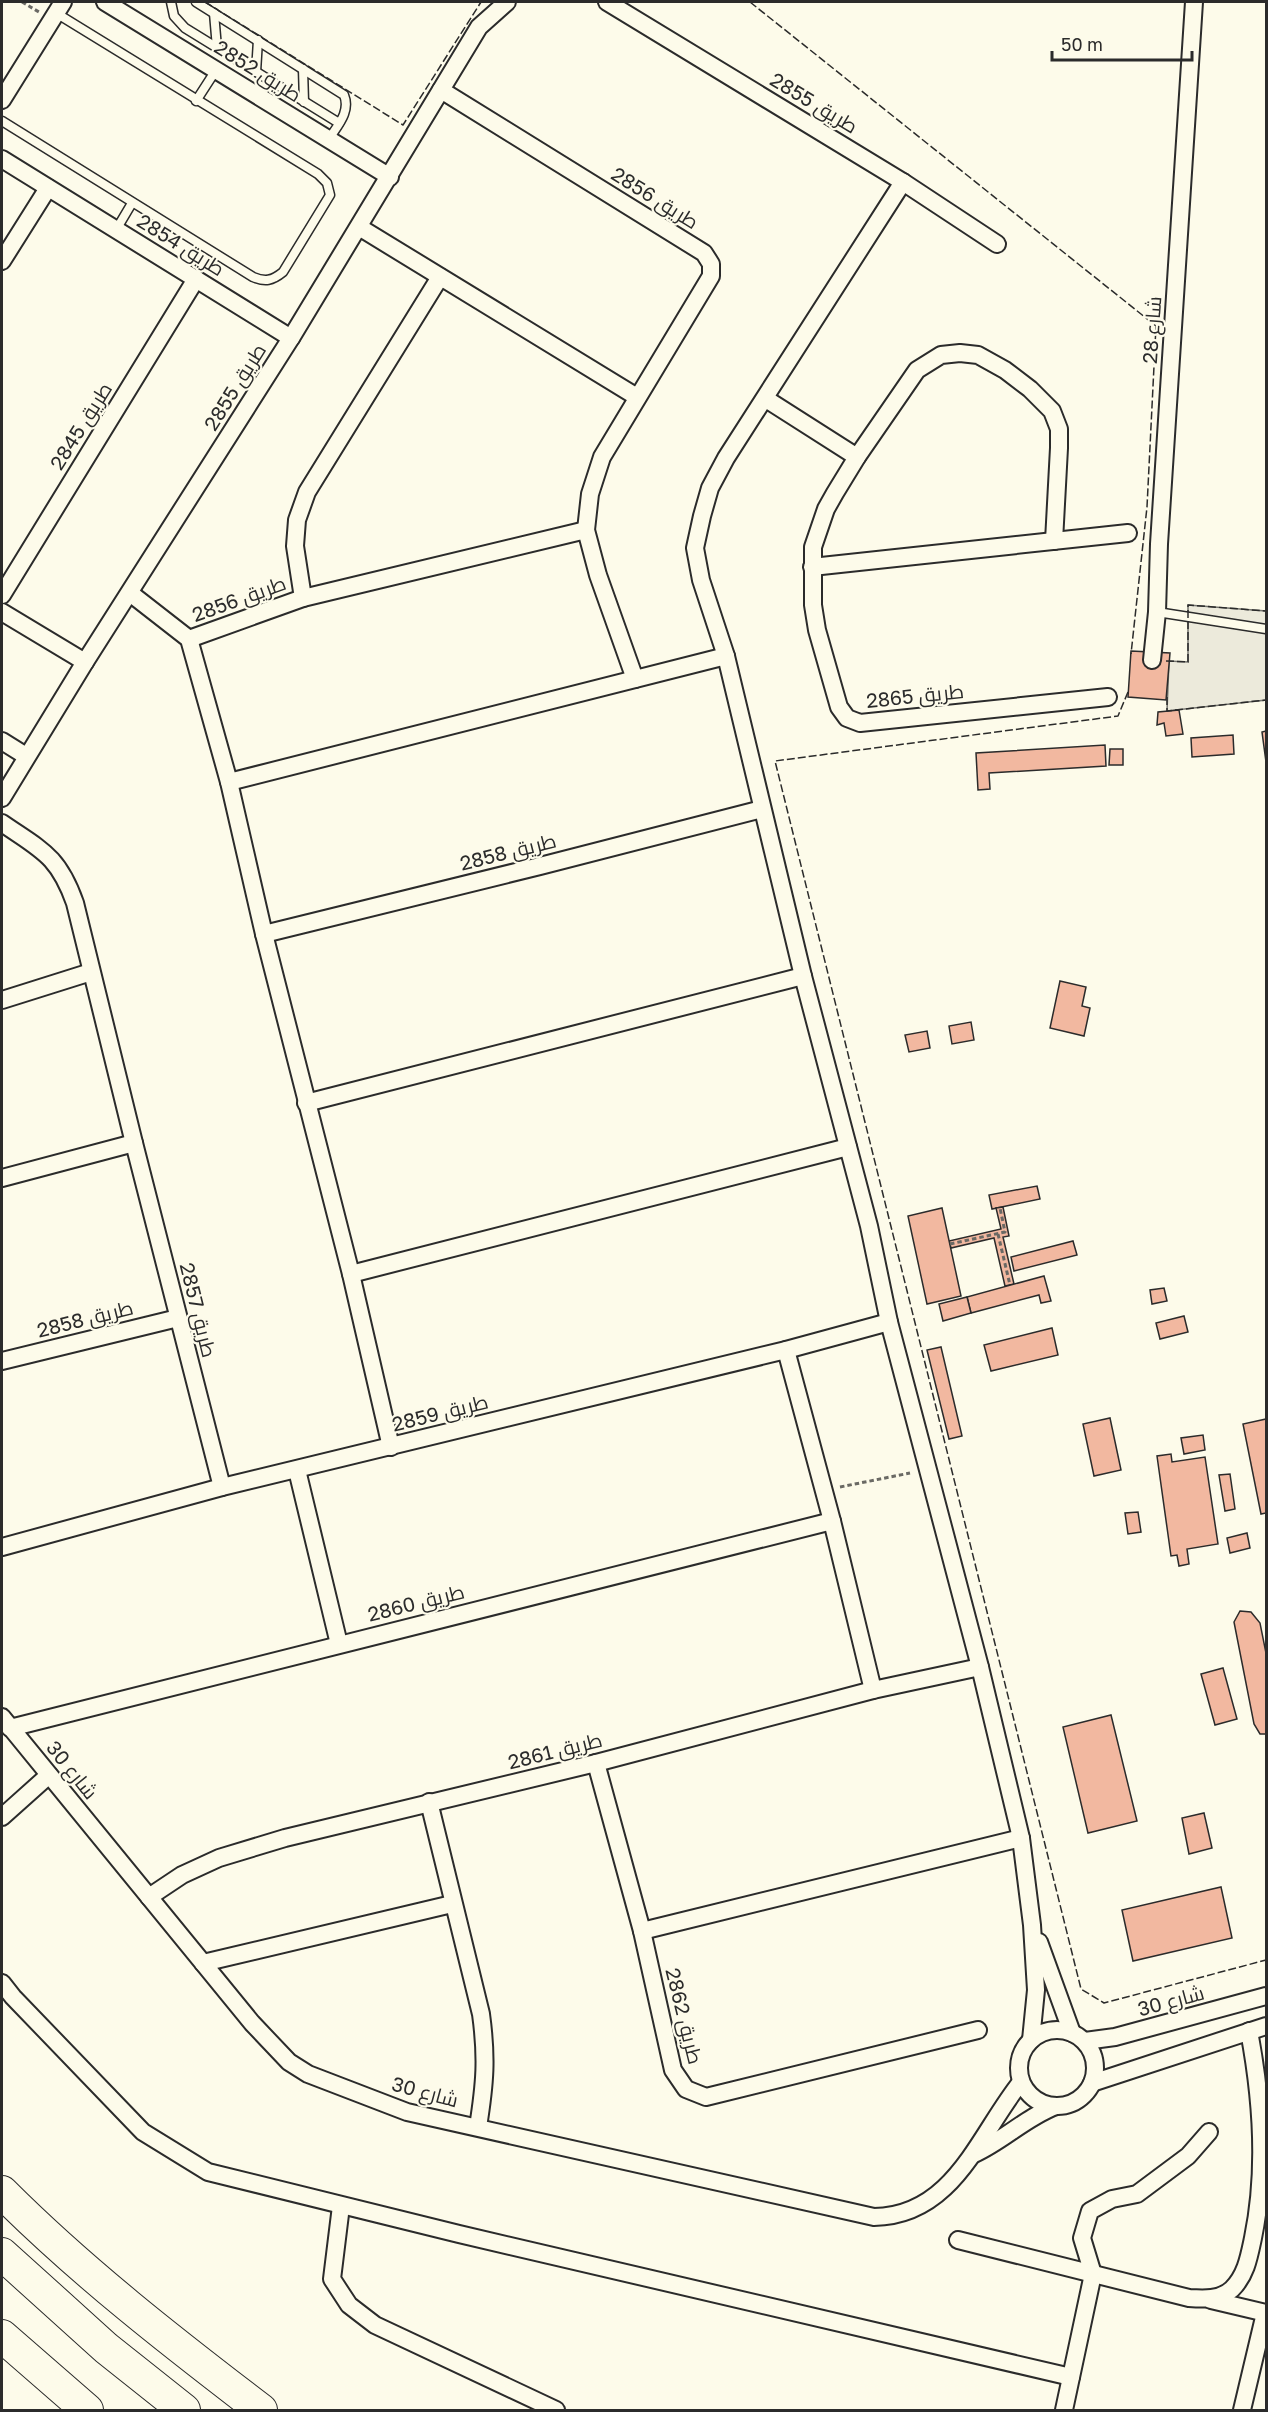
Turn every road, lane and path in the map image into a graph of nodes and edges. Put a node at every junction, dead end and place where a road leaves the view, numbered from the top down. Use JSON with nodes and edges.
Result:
{"nodes":[{"id":1,"x":105,"y":2,"type":"edge"},
{"id":2,"x":171,"y":2,"type":"edge"},
{"id":3,"x":196,"y":2,"type":"edge"},
{"id":4,"x":507,"y":2,"type":"edge"},
{"id":5,"x":607,"y":2,"type":"edge"},
{"id":6,"x":1194,"y":2,"type":"edge"},
{"id":7,"x":59,"y":7,"type":"edge"},
{"id":8,"x":214,"y":13,"type":"junction"},
{"id":9,"x":201,"y":38,"type":"junction"},
{"id":10,"x":258,"y":40,"type":"junction"},
{"id":11,"x":217,"y":48,"type":"junction"},
{"id":12,"x":191,"y":54,"type":"junction"},
{"id":13,"x":303,"y":69,"type":"junction"},
{"id":14,"x":216,"y":70,"type":"junction"},
{"id":15,"x":256,"y":72,"type":"junction"},
{"id":16,"x":441,"y":90,"type":"junction"},
{"id":17,"x":2,"y":100,"type":"edge"},
{"id":18,"x":196,"y":100,"type":"junction"},
{"id":19,"x":304,"y":102,"type":"junction"},
{"id":20,"x":2,"y":121,"type":"edge"},
{"id":21,"x":339,"y":123,"type":"junction"},
{"id":22,"x":329,"y":139,"type":"junction"},
{"id":23,"x":2,"y":159,"type":"edge"},
{"id":24,"x":390,"y":177,"type":"junction"},
{"id":25,"x":903,"y":182,"type":"junction"},
{"id":26,"x":48,"y":188,"type":"junction"},
{"id":27,"x":132,"y":203,"type":"junction"},
{"id":28,"x":359,"y":227,"type":"junction"},
{"id":29,"x":116,"y":230,"type":"junction"},
{"id":30,"x":997,"y":244,"type":"dead end"},
{"id":31,"x":2,"y":261,"type":"edge"},
{"id":32,"x":440,"y":277,"type":"junction"},
{"id":33,"x":196,"y":279,"type":"junction"},
{"id":34,"x":291,"y":338,"type":"junction"},
{"id":35,"x":637,"y":397,"type":"junction"},
{"id":36,"x":766,"y":399,"type":"junction"},
{"id":37,"x":857,"y":457,"type":"junction"},
{"id":38,"x":586,"y":530,"type":"junction"},
{"id":39,"x":1128,"y":532,"type":"dead end"},
{"id":40,"x":1054,"y":541,"type":"junction"},
{"id":41,"x":812,"y":567,"type":"junction"},
{"id":42,"x":130,"y":593,"type":"junction"},
{"id":43,"x":2,"y":595,"type":"edge"},
{"id":44,"x":303,"y":598,"type":"junction"},
{"id":45,"x":2,"y":612,"type":"edge"},
{"id":46,"x":1157,"y":612,"type":"junction"},
{"id":47,"x":1266,"y":629,"type":"edge"},
{"id":48,"x":189,"y":639,"type":"junction"},
{"id":49,"x":726,"y":656,"type":"junction"},
{"id":50,"x":1152,"y":660,"type":"dead end"},
{"id":51,"x":85,"y":662,"type":"junction"},
{"id":52,"x":635,"y":679,"type":"junction"},
{"id":53,"x":1108,"y":697,"type":"dead end"},
{"id":54,"x":2,"y":741,"type":"edge"},
{"id":55,"x":26,"y":756,"type":"junction"},
{"id":56,"x":229,"y":782,"type":"junction"},
{"id":57,"x":2,"y":798,"type":"edge"},
{"id":58,"x":762,"y":809,"type":"junction"},
{"id":59,"x":2,"y":823,"type":"edge"},
{"id":60,"x":264,"y":934,"type":"junction"},
{"id":61,"x":91,"y":972,"type":"junction"},
{"id":62,"x":803,"y":976,"type":"junction"},
{"id":63,"x":2,"y":1000,"type":"edge"},
{"id":64,"x":306,"y":1102,"type":"junction"},
{"id":65,"x":134,"y":1143,"type":"junction"},
{"id":66,"x":848,"y":1147,"type":"junction"},
{"id":67,"x":2,"y":1178,"type":"edge"},
{"id":68,"x":1000,"y":1208,"type":"dead end"},
{"id":69,"x":998,"y":1234,"type":"junction"},
{"id":70,"x":950,"y":1244,"type":"dead end"},
{"id":71,"x":351,"y":1274,"type":"junction"},
{"id":72,"x":1010,"y":1285,"type":"dead end"},
{"id":73,"x":178,"y":1318,"type":"junction"},
{"id":74,"x":889,"y":1322,"type":"junction"},
{"id":75,"x":786,"y":1350,"type":"junction"},
{"id":76,"x":2,"y":1361,"type":"edge"},
{"id":77,"x":391,"y":1447,"type":"junction"},
{"id":78,"x":928,"y":1469,"type":"junction"},
{"id":79,"x":297,"y":1470,"type":"junction"},
{"id":80,"x":222,"y":1487,"type":"junction"},
{"id":81,"x":824,"y":1491,"type":"junction"},
{"id":82,"x":832,"y":1521,"type":"junction"},
{"id":83,"x":2,"y":1547,"type":"edge"},
{"id":84,"x":339,"y":1644,"type":"junction"},
{"id":85,"x":980,"y":1667,"type":"junction"},
{"id":86,"x":873,"y":1690,"type":"junction"},
{"id":87,"x":6,"y":1722,"type":"edge"},
{"id":88,"x":596,"y":1763,"type":"junction"},
{"id":89,"x":49,"y":1775,"type":"junction"},
{"id":90,"x":429,"y":1802,"type":"junction"},
{"id":91,"x":2,"y":1817,"type":"edge"},
{"id":92,"x":1021,"y":1838,"type":"junction"},
{"id":93,"x":149,"y":1897,"type":"junction"},
{"id":94,"x":452,"y":1904,"type":"junction"},
{"id":95,"x":1032,"y":1925,"type":"junction"},
{"id":96,"x":642,"y":1931,"type":"junction"},
{"id":97,"x":203,"y":1963,"type":"junction"},
{"id":98,"x":2,"y":1983,"type":"edge"},
{"id":99,"x":1266,"y":1996,"type":"edge"},
{"id":100,"x":1266,"y":2026,"type":"edge"},
{"id":101,"x":978,"y":2030,"type":"dead end"},
{"id":102,"x":1249,"y":2031,"type":"junction"},
{"id":103,"x":1078,"y":2037,"type":"junction"},
{"id":104,"x":1031,"y":2040,"type":"junction"},
{"id":105,"x":1022,"y":2082,"type":"junction"},
{"id":106,"x":1092,"y":2083,"type":"junction"},
{"id":107,"x":1056,"y":2106,"type":"junction"},
{"id":108,"x":478,"y":2127,"type":"junction"},
{"id":109,"x":1209,"y":2132,"type":"dead end"},
{"id":110,"x":973,"y":2155,"type":"junction"},
{"id":111,"x":2,"y":2192,"type":"edge"},
{"id":112,"x":341,"y":2206,"type":"junction"},
{"id":113,"x":958,"y":2240,"type":"dead end"},
{"id":114,"x":2,"y":2254,"type":"edge"},
{"id":115,"x":1093,"y":2274,"type":"junction"},
{"id":116,"x":1211,"y":2300,"type":"junction"},
{"id":117,"x":1266,"y":2313,"type":"edge"},
{"id":118,"x":2,"y":2336,"type":"edge"},
{"id":119,"x":1071,"y":2377,"type":"junction"},
{"id":120,"x":87,"y":2410,"type":"edge"},
{"id":121,"x":184,"y":2410,"type":"edge"},
{"id":122,"x":261,"y":2410,"type":"edge"},
{"id":123,"x":556,"y":2410,"type":"edge"},
{"id":124,"x":1064,"y":2410,"type":"edge"},
{"id":125,"x":1242,"y":2410,"type":"edge"}],
"edges":[{"from":1,"to":12,"type":"street","name":"طريق 2852"},
{"from":2,"to":9,"type":"lane"},
{"from":3,"to":8,"type":"lane"},
{"from":4,"to":16,"type":"street","name":"طريق 2855"},
{"from":5,"to":25,"type":"street","name":"طريق 2855"},
{"from":6,"to":46,"type":"street","name":"شارع 28"},
{"from":7,"to":17,"type":"street"},
{"from":7,"to":18,"type":"lane"},
{"from":8,"to":10,"type":"lane"},
{"from":8,"to":11,"type":"lane"},
{"from":9,"to":11,"type":"lane"},
{"from":9,"to":12,"type":"lane"},
{"from":10,"to":13,"type":"lane"},
{"from":10,"to":15,"type":"lane"},
{"from":11,"to":15,"type":"lane"},
{"from":12,"to":14,"type":"street","name":"طريق 2852"},
{"from":13,"to":19,"type":"lane"},
{"from":13,"to":21,"type":"lane"},
{"from":14,"to":18,"type":"lane"},
{"from":14,"to":22,"type":"street","name":"طريق 2852"},
{"from":15,"to":19,"type":"lane"},
{"from":16,"to":24,"type":"street","name":"طريق 2855"},
{"from":16,"to":35,"type":"street","name":"طريق 2856"},
{"from":18,"to":27,"type":"lane"},
{"from":19,"to":21,"type":"lane"},
{"from":20,"to":27,"type":"lane"},
{"from":21,"to":22,"type":"lane"},
{"from":22,"to":24,"type":"street","name":"طريق 2852"},
{"from":23,"to":26,"type":"street","name":"طريق 2854"},
{"from":24,"to":28,"type":"street","name":"طريق 2855"},
{"from":25,"to":30,"type":"street","name":"طريق 2855"},
{"from":25,"to":36,"type":"street"},
{"from":26,"to":29,"type":"street","name":"طريق 2854"},
{"from":26,"to":31,"type":"street"},
{"from":27,"to":29,"type":"lane"},
{"from":28,"to":32,"type":"street"},
{"from":28,"to":34,"type":"street","name":"طريق 2855"},
{"from":29,"to":33,"type":"street","name":"طريق 2854"},
{"from":32,"to":35,"type":"street"},
{"from":32,"to":44,"type":"street","name":"طريق 2856"},
{"from":33,"to":34,"type":"street","name":"طريق 2854"},
{"from":33,"to":43,"type":"street","name":"طريق 2845"},
{"from":34,"to":42,"type":"street","name":"طريق 2855"},
{"from":35,"to":38,"type":"street","name":"طريق 2856"},
{"from":36,"to":37,"type":"street"},
{"from":36,"to":49,"type":"street"},
{"from":37,"to":40,"type":"street","name":"طريق 2865"},
{"from":37,"to":41,"type":"street","name":"طريق 2865"},
{"from":38,"to":44,"type":"street","name":"طريق 2856"},
{"from":38,"to":52,"type":"street","name":"طريق 2856"},
{"from":39,"to":40,"type":"street"},
{"from":40,"to":41,"type":"street"},
{"from":41,"to":53,"type":"street","name":"طريق 2865"},
{"from":42,"to":48,"type":"street"},
{"from":42,"to":51,"type":"street","name":"طريق 2855"},
{"from":44,"to":48,"type":"street","name":"طريق 2856"},
{"from":45,"to":51,"type":"street"},
{"from":46,"to":47,"type":"lane"},
{"from":46,"to":50,"type":"street","name":"شارع 28"},
{"from":48,"to":56,"type":"street"},
{"from":49,"to":52,"type":"street"},
{"from":49,"to":58,"type":"street"},
{"from":51,"to":55,"type":"street","name":"طريق 2855"},
{"from":52,"to":56,"type":"street"},
{"from":54,"to":55,"type":"street"},
{"from":55,"to":57,"type":"street","name":"طريق 2855"},
{"from":56,"to":60,"type":"street"},
{"from":58,"to":60,"type":"street","name":"طريق 2858"},
{"from":58,"to":62,"type":"street"},
{"from":59,"to":61,"type":"street","name":"طريق 2857"},
{"from":60,"to":64,"type":"street"},
{"from":61,"to":63,"type":"street"},
{"from":61,"to":65,"type":"street","name":"طريق 2857"},
{"from":62,"to":64,"type":"street"},
{"from":62,"to":66,"type":"street"},
{"from":64,"to":71,"type":"street"},
{"from":65,"to":67,"type":"street"},
{"from":65,"to":73,"type":"street","name":"طريق 2857"},
{"from":66,"to":71,"type":"street"},
{"from":66,"to":74,"type":"street"},
{"from":68,"to":69,"type":"path"},
{"from":69,"to":70,"type":"path"},
{"from":69,"to":72,"type":"path"},
{"from":71,"to":77,"type":"street"},
{"from":73,"to":76,"type":"street","name":"طريق 2858"},
{"from":73,"to":80,"type":"street","name":"طريق 2857"},
{"from":74,"to":75,"type":"street","name":"طريق 2859"},
{"from":74,"to":78,"type":"street"},
{"from":75,"to":77,"type":"street","name":"طريق 2859"},
{"from":75,"to":81,"type":"street"},
{"from":77,"to":79,"type":"street","name":"طريق 2859"},
{"from":78,"to":81,"type":"path"},
{"from":78,"to":85,"type":"street"},
{"from":79,"to":80,"type":"street","name":"طريق 2859"},
{"from":79,"to":84,"type":"street"},
{"from":80,"to":83,"type":"street","name":"طريق 2859"},
{"from":81,"to":82,"type":"street"},
{"from":82,"to":84,"type":"street","name":"طريق 2860"},
{"from":82,"to":86,"type":"street"},
{"from":84,"to":87,"type":"street","name":"طريق 2860"},
{"from":85,"to":86,"type":"street","name":"طريق 2861"},
{"from":85,"to":92,"type":"street"},
{"from":86,"to":88,"type":"street","name":"طريق 2861"},
{"from":87,"to":89,"type":"street","name":"شارع 30"},
{"from":88,"to":90,"type":"street","name":"طريق 2861"},
{"from":88,"to":96,"type":"street","name":"طريق 2862"},
{"from":89,"to":91,"type":"street"},
{"from":89,"to":93,"type":"street","name":"شارع 30"},
{"from":90,"to":93,"type":"street","name":"طريق 2861"},
{"from":90,"to":94,"type":"street"},
{"from":92,"to":95,"type":"street"},
{"from":92,"to":96,"type":"street"},
{"from":93,"to":97,"type":"street","name":"شارع 30"},
{"from":94,"to":97,"type":"street"},
{"from":94,"to":108,"type":"street"},
{"from":95,"to":103,"type":"street"},
{"from":95,"to":104,"type":"street"},
{"from":96,"to":101,"type":"street","name":"طريق 2862"},
{"from":97,"to":108,"type":"street","name":"شارع 30"},
{"from":98,"to":112,"type":"street"},
{"from":99,"to":103,"type":"street","name":"شارع 30"},
{"from":100,"to":102,"type":"street","name":"شارع 30"},
{"from":102,"to":106,"type":"street","name":"شارع 30"},
{"from":102,"to":116,"type":"street"},
{"from":103,"to":104,"type":"street","name":"شارع 30"},
{"from":103,"to":106,"type":"street"},
{"from":104,"to":105,"type":"street"},
{"from":105,"to":107,"type":"street"},
{"from":105,"to":110,"type":"street","name":"شارع 30"},
{"from":106,"to":107,"type":"street","name":"شارع 30"},
{"from":107,"to":110,"type":"street","name":"شارع 30"},
{"from":108,"to":110,"type":"street","name":"شارع 30"},
{"from":109,"to":115,"type":"street"},
{"from":111,"to":122,"type":"highway"},
{"from":112,"to":119,"type":"street"},
{"from":112,"to":123,"type":"street"},
{"from":113,"to":115,"type":"street"},
{"from":114,"to":121,"type":"highway"},
{"from":115,"to":116,"type":"street"},
{"from":115,"to":119,"type":"street"},
{"from":116,"to":117,"type":"street"},
{"from":117,"to":125,"type":"street"},
{"from":118,"to":120,"type":"highway"},
{"from":119,"to":124,"type":"street"}]}
